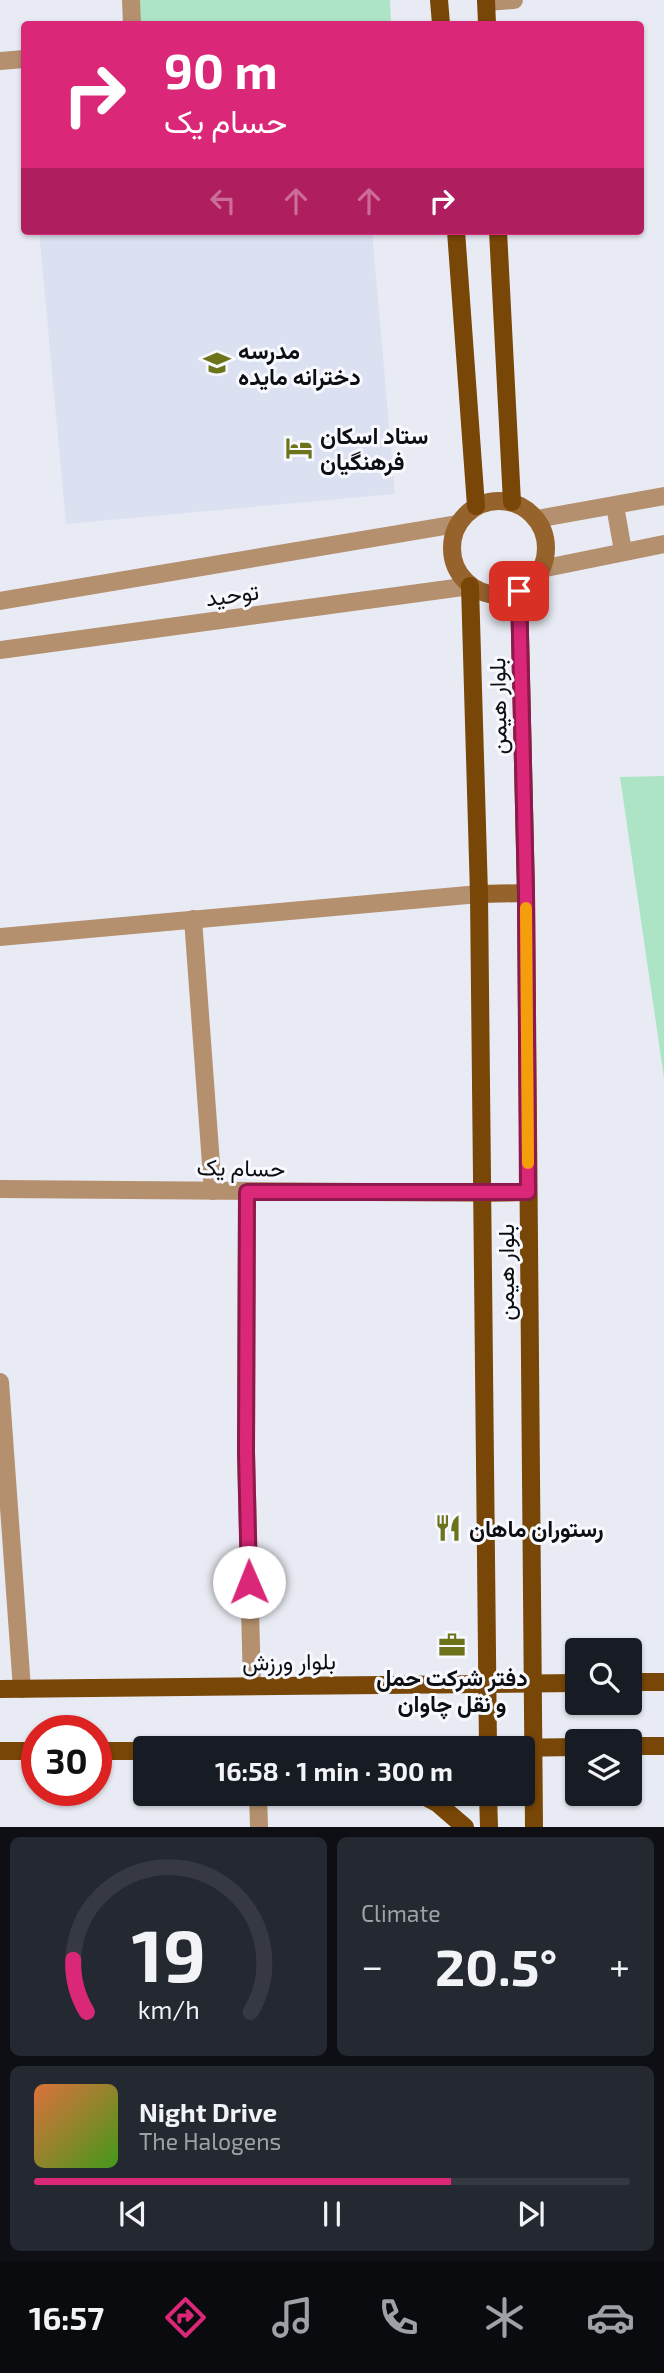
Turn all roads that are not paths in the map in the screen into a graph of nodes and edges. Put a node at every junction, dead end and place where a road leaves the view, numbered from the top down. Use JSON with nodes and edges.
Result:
{"nodes":[{"id":1,"x":131,"y":0,"type":"edge"},
{"id":2,"x":439,"y":0,"type":"edge"},
{"id":3,"x":514,"y":0,"type":"edge"},
{"id":4,"x":486,"y":1,"type":"edge"},
{"id":5,"x":132,"y":21,"type":"edge"},
{"id":6,"x":441,"y":21,"type":"edge"},
{"id":7,"x":487,"y":21,"type":"edge"},
{"id":8,"x":21,"y":59,"type":"edge"},
{"id":9,"x":0,"y":61,"type":"edge"},
{"id":10,"x":456,"y":235,"type":"edge"},
{"id":11,"x":498,"y":235,"type":"edge"},
{"id":12,"x":664,"y":496,"type":"edge"},
{"id":13,"x":512,"y":502,"type":"junction"},
{"id":14,"x":476,"y":506,"type":"junction"},
{"id":15,"x":615,"y":506,"type":"junction"},
{"id":16,"x":537,"y":519,"type":"junction"},
{"id":17,"x":457,"y":524,"type":"junction"},
{"id":18,"x":664,"y":544,"type":"edge"},
{"id":19,"x":623,"y":551,"type":"junction"},
{"id":20,"x":541,"y":569,"type":"junction"},
{"id":21,"x":470,"y":586,"type":"junction"},
{"id":22,"x":519,"y":591,"type":"junction"},
{"id":23,"x":0,"y":601,"type":"edge"},
{"id":24,"x":0,"y":650,"type":"edge"},
{"id":25,"x":526,"y":893,"type":"junction"},
{"id":26,"x":479,"y":894,"type":"junction"},
{"id":27,"x":193,"y":919,"type":"junction"},
{"id":28,"x":0,"y":937,"type":"edge"},
{"id":29,"x":0,"y":1189,"type":"edge"},
{"id":30,"x":213,"y":1191,"type":"junction"},
{"id":31,"x":247,"y":1192,"type":"junction"},
{"id":32,"x":528,"y":1192,"type":"junction"},
{"id":33,"x":482,"y":1194,"type":"junction"},
{"id":34,"x":0,"y":1382,"type":"edge"},
{"id":35,"x":642,"y":1682,"type":"edge"},
{"id":36,"x":664,"y":1682,"type":"edge"},
{"id":37,"x":533,"y":1683,"type":"junction"},
{"id":38,"x":565,"y":1683,"type":"edge"},
{"id":39,"x":487,"y":1684,"type":"junction"},
{"id":40,"x":252,"y":1686,"type":"junction"},
{"id":41,"x":0,"y":1689,"type":"edge"},
{"id":42,"x":22,"y":1689,"type":"junction"},
{"id":43,"x":488,"y":1736,"type":"edge"},
{"id":44,"x":533,"y":1736,"type":"edge"},
{"id":45,"x":642,"y":1746,"type":"edge"},
{"id":46,"x":664,"y":1746,"type":"edge"},
{"id":47,"x":535,"y":1747,"type":"edge"},
{"id":48,"x":565,"y":1747,"type":"edge"},
{"id":49,"x":0,"y":1751,"type":"edge"},
{"id":50,"x":21,"y":1751,"type":"edge"},
{"id":51,"x":112,"y":1751,"type":"edge"},
{"id":52,"x":133,"y":1751,"type":"edge"},
{"id":53,"x":258,"y":1806,"type":"edge"},
{"id":54,"x":440,"y":1806,"type":"edge"},
{"id":55,"x":488,"y":1806,"type":"edge"},
{"id":56,"x":534,"y":1806,"type":"edge"},
{"id":57,"x":259,"y":1827,"type":"edge"},
{"id":58,"x":465,"y":1827,"type":"edge"},
{"id":59,"x":489,"y":1827,"type":"edge"},
{"id":60,"x":534,"y":1827,"type":"edge"}],
"edges":[{"from":1,"to":5,"type":"street"},
{"from":2,"to":6,"type":"main road"},
{"from":3,"to":4,"type":"street"},
{"from":4,"to":7,"type":"main road"},
{"from":8,"to":9,"type":"street"},
{"from":10,"to":14,"type":"main road"},
{"from":11,"to":13,"type":"main road"},
{"from":12,"to":15,"type":"street"},
{"from":13,"to":14,"type":"main road"},
{"from":13,"to":16,"type":"main road"},
{"from":14,"to":17,"type":"main road"},
{"from":15,"to":16,"type":"street"},
{"from":15,"to":19,"type":"street"},
{"from":16,"to":20,"type":"main road"},
{"from":17,"to":21,"type":"main road"},
{"from":17,"to":23,"type":"street","name":"توحید"},
{"from":18,"to":19,"type":"street"},
{"from":19,"to":20,"type":"street"},
{"from":20,"to":22,"type":"main road"},
{"from":21,"to":22,"type":"main road"},
{"from":21,"to":24,"type":"street","name":"توحید"},
{"from":21,"to":26,"type":"main road","name":"بلوار هیمن"},
{"from":22,"to":25,"type":"main road","name":"بلوار هیمن"},
{"from":25,"to":26,"type":"main road"},
{"from":25,"to":32,"type":"main road","name":"بلوار هیمن"},
{"from":26,"to":27,"type":"street"},
{"from":26,"to":33,"type":"main road","name":"بلوار هیمن"},
{"from":27,"to":28,"type":"street"},
{"from":27,"to":30,"type":"street"},
{"from":29,"to":30,"type":"street","name":"حسام یک"},
{"from":30,"to":31,"type":"street","name":"حسام یک"},
{"from":31,"to":33,"type":"street","name":"حسام یک"},
{"from":31,"to":40,"type":"street"},
{"from":32,"to":33,"type":"main road"},
{"from":32,"to":37,"type":"main road","name":"بلوار هیمن"},
{"from":33,"to":39,"type":"main road","name":"بلوار هیمن"},
{"from":34,"to":42,"type":"street"},
{"from":35,"to":36,"type":"main road"},
{"from":37,"to":38,"type":"main road","name":"بلوار ورزش"},
{"from":37,"to":39,"type":"main road","name":"بلوار ورزش"},
{"from":37,"to":44,"type":"main road","name":"بلوار هیمن"},
{"from":39,"to":40,"type":"main road","name":"بلوار ورزش"},
{"from":39,"to":43,"type":"main road","name":"بلوار هیمن"},
{"from":40,"to":42,"type":"main road","name":"بلوار ورزش"},
{"from":41,"to":42,"type":"main road","name":"بلوار ورزش"},
{"from":45,"to":46,"type":"main road"},
{"from":47,"to":48,"type":"main road"},
{"from":49,"to":50,"type":"main road"},
{"from":51,"to":52,"type":"main road"},
{"from":53,"to":57,"type":"street"},
{"from":54,"to":58,"type":"main road"},
{"from":55,"to":59,"type":"main road"},
{"from":56,"to":60,"type":"main road","name":"بلوار هیمن"}]}
